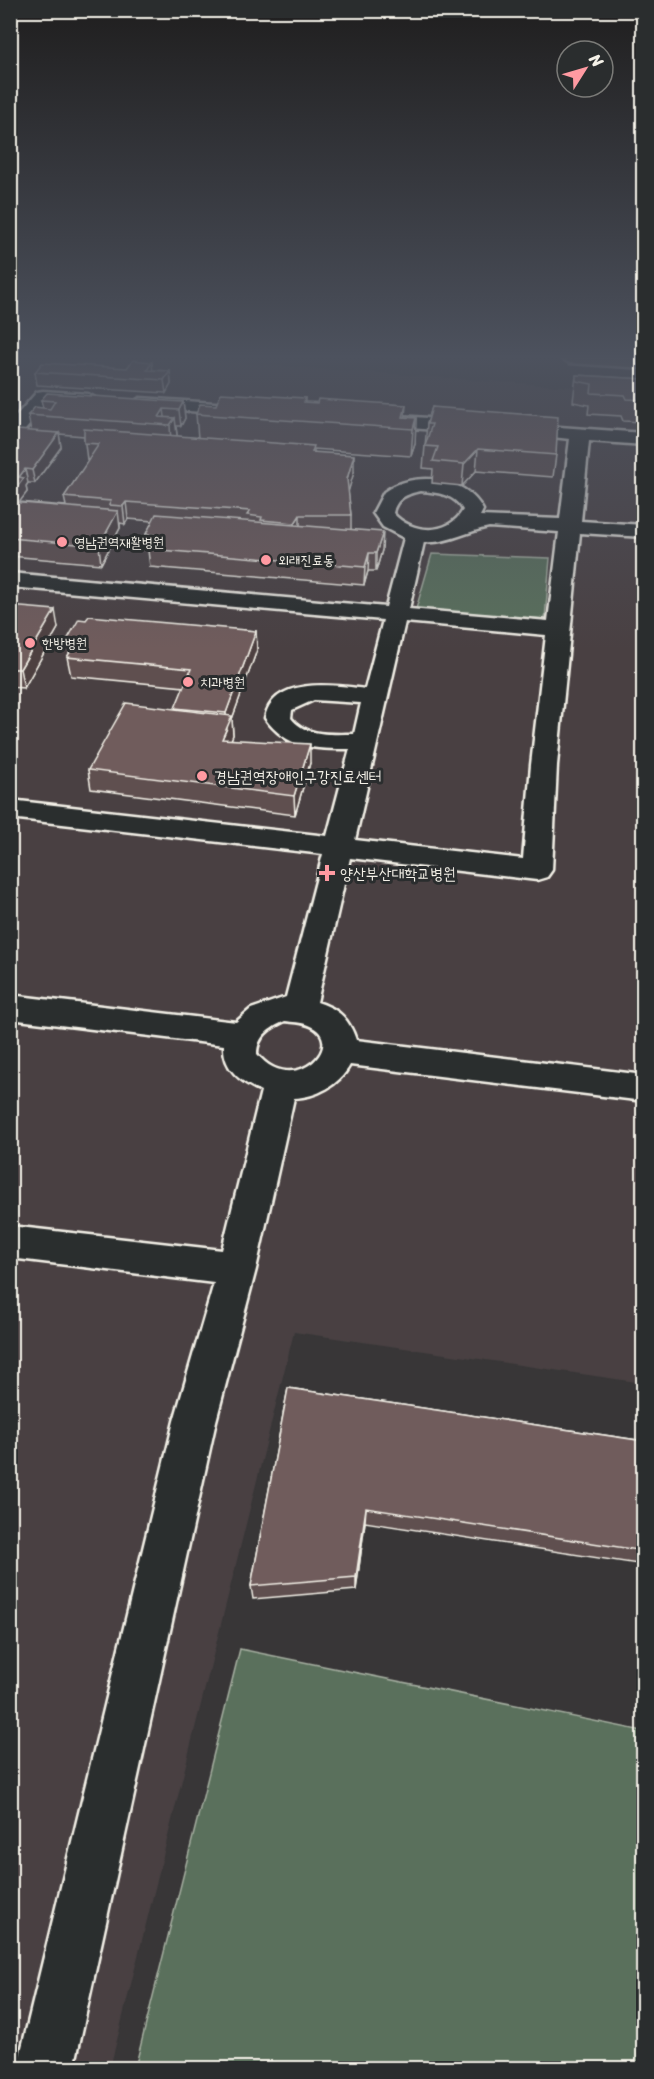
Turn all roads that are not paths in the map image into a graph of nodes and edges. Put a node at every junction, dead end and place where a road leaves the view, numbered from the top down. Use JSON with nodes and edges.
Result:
{"nodes":[{"id":1,"x":578,"y":455,"type":"edge"},
{"id":2,"x":469,"y":501,"type":"junction"},
{"id":3,"x":572,"y":514,"type":"junction"},
{"id":4,"x":644,"y":521,"type":"edge"},
{"id":5,"x":462,"y":526,"type":"junction"},
{"id":6,"x":644,"y":531,"type":"edge"},
{"id":7,"x":415,"y":536,"type":"junction"},
{"id":8,"x":10,"y":580,"type":"edge"},
{"id":9,"x":48,"y":584,"type":"junction"},
{"id":10,"x":34,"y":603,"type":"dead end"},
{"id":11,"x":394,"y":613,"type":"junction"},
{"id":12,"x":560,"y":629,"type":"junction"},
{"id":13,"x":374,"y":697,"type":"junction"},
{"id":14,"x":364,"y":742,"type":"junction"},
{"id":15,"x":10,"y":809,"type":"edge"},
{"id":16,"x":340,"y":846,"type":"junction"},
{"id":17,"x":10,"y":1006,"type":"edge"},
{"id":18,"x":300,"y":1009,"type":"junction"},
{"id":19,"x":243,"y":1035,"type":"junction"},
{"id":20,"x":342,"y":1051,"type":"junction"},
{"id":21,"x":280,"y":1084,"type":"junction"},
{"id":22,"x":644,"y":1088,"type":"edge"},
{"id":23,"x":10,"y":1242,"type":"edge"},
{"id":24,"x":237,"y":1269,"type":"junction"},
{"id":25,"x":45,"y":2068,"type":"edge"}],
"edges":[{"from":1,"to":3,"type":"street"},
{"from":2,"to":3,"type":"street"},
{"from":2,"to":5,"type":"street"},
{"from":2,"to":7,"type":"street"},
{"from":3,"to":4,"type":"street"},
{"from":3,"to":5,"type":"street"},
{"from":3,"to":6,"type":"street"},
{"from":3,"to":12,"type":"street"},
{"from":5,"to":7,"type":"street"},
{"from":7,"to":11,"type":"street"},
{"from":8,"to":9,"type":"street"},
{"from":9,"to":10,"type":"street"},
{"from":9,"to":11,"type":"street"},
{"from":11,"to":12,"type":"street"},
{"from":11,"to":13,"type":"street"},
{"from":12,"to":16,"type":"street"},
{"from":13,"to":14,"type":"street"},
{"from":13,"to":14,"type":"street"},
{"from":14,"to":16,"type":"street"},
{"from":15,"to":16,"type":"street"},
{"from":16,"to":18,"type":"street"},
{"from":17,"to":19,"type":"street"},
{"from":18,"to":19,"type":"street"},
{"from":18,"to":20,"type":"street"},
{"from":19,"to":21,"type":"street"},
{"from":20,"to":21,"type":"street"},
{"from":20,"to":22,"type":"street"},
{"from":21,"to":24,"type":"street"},
{"from":23,"to":24,"type":"street"},
{"from":24,"to":25,"type":"street"}]}
